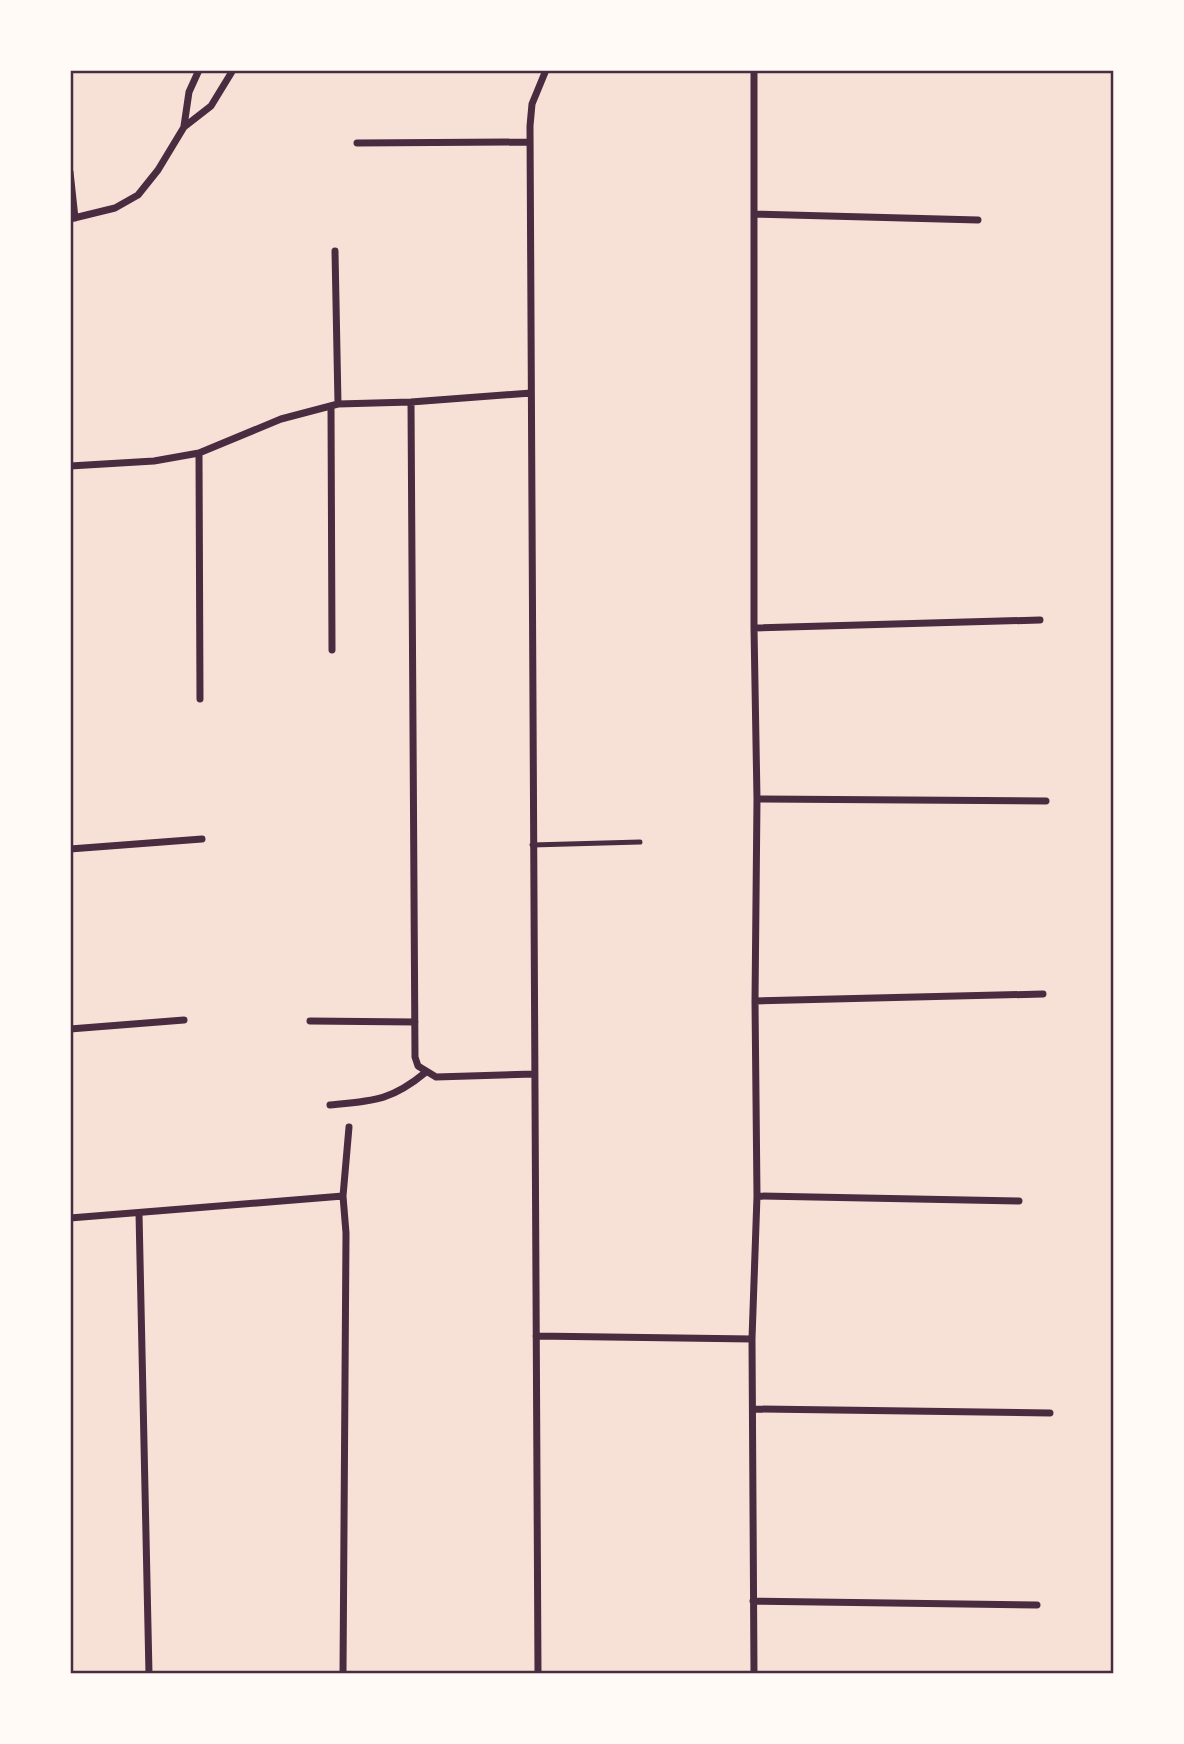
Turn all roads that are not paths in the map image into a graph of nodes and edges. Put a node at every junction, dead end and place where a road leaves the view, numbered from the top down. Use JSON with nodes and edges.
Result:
{"nodes":[{"id":1,"x":199,"y":70,"type":"edge"},
{"id":2,"x":546,"y":70,"type":"edge"},
{"id":3,"x":754,"y":70,"type":"edge"},
{"id":4,"x":232,"y":72,"type":"edge"},
{"id":5,"x":184,"y":127,"type":"junction"},
{"id":6,"x":530,"y":142,"type":"junction"},
{"id":7,"x":357,"y":143,"type":"dead end"},
{"id":8,"x":70,"y":172,"type":"edge"},
{"id":9,"x":754,"y":214,"type":"junction"},
{"id":10,"x":73,"y":219,"type":"edge"},
{"id":11,"x":978,"y":220,"type":"dead end"},
{"id":12,"x":335,"y":251,"type":"dead end"},
{"id":13,"x":531,"y":393,"type":"junction"},
{"id":14,"x":411,"y":402,"type":"junction"},
{"id":15,"x":334,"y":405,"type":"junction"},
{"id":16,"x":199,"y":453,"type":"junction"},
{"id":17,"x":70,"y":466,"type":"edge"},
{"id":18,"x":1040,"y":620,"type":"dead end"},
{"id":19,"x":754,"y":628,"type":"junction"},
{"id":20,"x":332,"y":650,"type":"dead end"},
{"id":21,"x":200,"y":699,"type":"dead end"},
{"id":22,"x":757,"y":799,"type":"junction"},
{"id":23,"x":1046,"y":801,"type":"dead end"},
{"id":24,"x":202,"y":839,"type":"dead end"},
{"id":25,"x":640,"y":842,"type":"dead end"},
{"id":26,"x":533,"y":845,"type":"junction"},
{"id":27,"x":70,"y":849,"type":"edge"},
{"id":28,"x":1043,"y":994,"type":"dead end"},
{"id":29,"x":755,"y":1000,"type":"junction"},
{"id":30,"x":184,"y":1020,"type":"dead end"},
{"id":31,"x":310,"y":1021,"type":"dead end"},
{"id":32,"x":415,"y":1022,"type":"junction"},
{"id":33,"x":70,"y":1029,"type":"edge"},
{"id":34,"x":426,"y":1072,"type":"junction"},
{"id":35,"x":534,"y":1073,"type":"junction"},
{"id":36,"x":330,"y":1105,"type":"dead end"},
{"id":37,"x":349,"y":1127,"type":"dead end"},
{"id":38,"x":343,"y":1196,"type":"junction"},
{"id":39,"x":757,"y":1196,"type":"junction"},
{"id":40,"x":1018,"y":1201,"type":"dead end"},
{"id":41,"x":139,"y":1213,"type":"junction"},
{"id":42,"x":70,"y":1218,"type":"edge"},
{"id":43,"x":536,"y":1336,"type":"junction"},
{"id":44,"x":752,"y":1339,"type":"junction"},
{"id":45,"x":754,"y":1409,"type":"junction"},
{"id":46,"x":1050,"y":1413,"type":"dead end"},
{"id":47,"x":753,"y":1601,"type":"junction"},
{"id":48,"x":1037,"y":1605,"type":"dead end"},
{"id":49,"x":149,"y":1674,"type":"edge"},
{"id":50,"x":343,"y":1674,"type":"edge"},
{"id":51,"x":538,"y":1674,"type":"edge"},
{"id":52,"x":754,"y":1674,"type":"edge"}],
"edges":[{"from":1,"to":5,"type":"street"},
{"from":2,"to":6,"type":"street"},
{"from":3,"to":9,"type":"street"},
{"from":4,"to":5,"type":"street"},
{"from":5,"to":10,"type":"street"},
{"from":6,"to":7,"type":"street"},
{"from":6,"to":13,"type":"street"},
{"from":8,"to":10,"type":"street"},
{"from":9,"to":11,"type":"street"},
{"from":9,"to":19,"type":"street"},
{"from":12,"to":15,"type":"street"},
{"from":13,"to":14,"type":"street"},
{"from":13,"to":26,"type":"street"},
{"from":14,"to":15,"type":"street"},
{"from":14,"to":32,"type":"street"},
{"from":15,"to":16,"type":"street"},
{"from":15,"to":20,"type":"street"},
{"from":16,"to":17,"type":"street"},
{"from":16,"to":21,"type":"street"},
{"from":18,"to":19,"type":"street"},
{"from":19,"to":22,"type":"street"},
{"from":22,"to":23,"type":"street"},
{"from":22,"to":29,"type":"street"},
{"from":24,"to":27,"type":"street"},
{"from":25,"to":26,"type":"lane"},
{"from":26,"to":35,"type":"street"},
{"from":28,"to":29,"type":"street"},
{"from":29,"to":39,"type":"street"},
{"from":30,"to":33,"type":"street"},
{"from":31,"to":32,"type":"street"},
{"from":32,"to":34,"type":"street"},
{"from":34,"to":35,"type":"street"},
{"from":34,"to":36,"type":"street"},
{"from":35,"to":43,"type":"street"},
{"from":37,"to":38,"type":"street"},
{"from":38,"to":41,"type":"street"},
{"from":38,"to":50,"type":"street"},
{"from":39,"to":40,"type":"street"},
{"from":39,"to":44,"type":"street"},
{"from":41,"to":42,"type":"street"},
{"from":41,"to":49,"type":"street"},
{"from":43,"to":44,"type":"street"},
{"from":43,"to":51,"type":"street"},
{"from":44,"to":45,"type":"street"},
{"from":45,"to":46,"type":"street"},
{"from":45,"to":47,"type":"street"},
{"from":47,"to":48,"type":"street"},
{"from":47,"to":52,"type":"street"}]}
